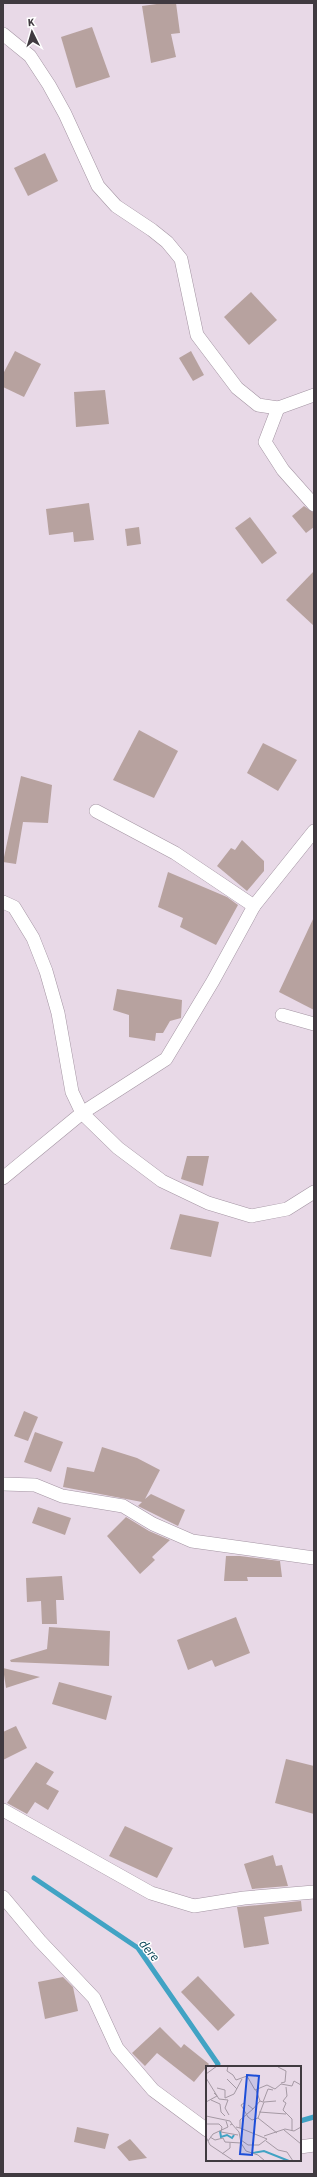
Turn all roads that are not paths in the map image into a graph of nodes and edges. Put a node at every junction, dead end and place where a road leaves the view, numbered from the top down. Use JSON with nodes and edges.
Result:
{"nodes":[{"id":1,"x":3,"y":34,"type":"edge"},
{"id":2,"x":314,"y":394,"type":"edge"},
{"id":3,"x":278,"y":408,"type":"junction"},
{"id":4,"x":314,"y":505,"type":"edge"},
{"id":5,"x":96,"y":811,"type":"dead end"},
{"id":6,"x":314,"y":831,"type":"edge"},
{"id":7,"x":3,"y":902,"type":"edge"},
{"id":8,"x":254,"y":906,"type":"junction"},
{"id":9,"x":282,"y":1015,"type":"dead end"},
{"id":10,"x":314,"y":1024,"type":"edge"},
{"id":11,"x":82,"y":1113,"type":"junction"},
{"id":12,"x":3,"y":1178,"type":"edge"},
{"id":13,"x":314,"y":1192,"type":"edge"},
{"id":14,"x":3,"y":1484,"type":"edge"},
{"id":15,"x":314,"y":1558,"type":"edge"},
{"id":16,"x":3,"y":1810,"type":"edge"},
{"id":17,"x":314,"y":1892,"type":"edge"},
{"id":18,"x":3,"y":1897,"type":"edge"},
{"id":19,"x":206,"y":2129,"type":"edge"},
{"id":20,"x":314,"y":2145,"type":"edge"},
{"id":21,"x":301,"y":2147,"type":"edge"}],
"edges":[{"from":1,"to":3,"type":"street"},
{"from":2,"to":3,"type":"street"},
{"from":3,"to":4,"type":"street"},
{"from":5,"to":8,"type":"street"},
{"from":6,"to":8,"type":"street"},
{"from":7,"to":11,"type":"street"},
{"from":8,"to":11,"type":"street"},
{"from":9,"to":10,"type":"street"},
{"from":11,"to":12,"type":"street"},
{"from":11,"to":13,"type":"street"},
{"from":14,"to":15,"type":"street"},
{"from":16,"to":17,"type":"street"},
{"from":18,"to":19,"type":"street"},
{"from":20,"to":21,"type":"street"}]}
